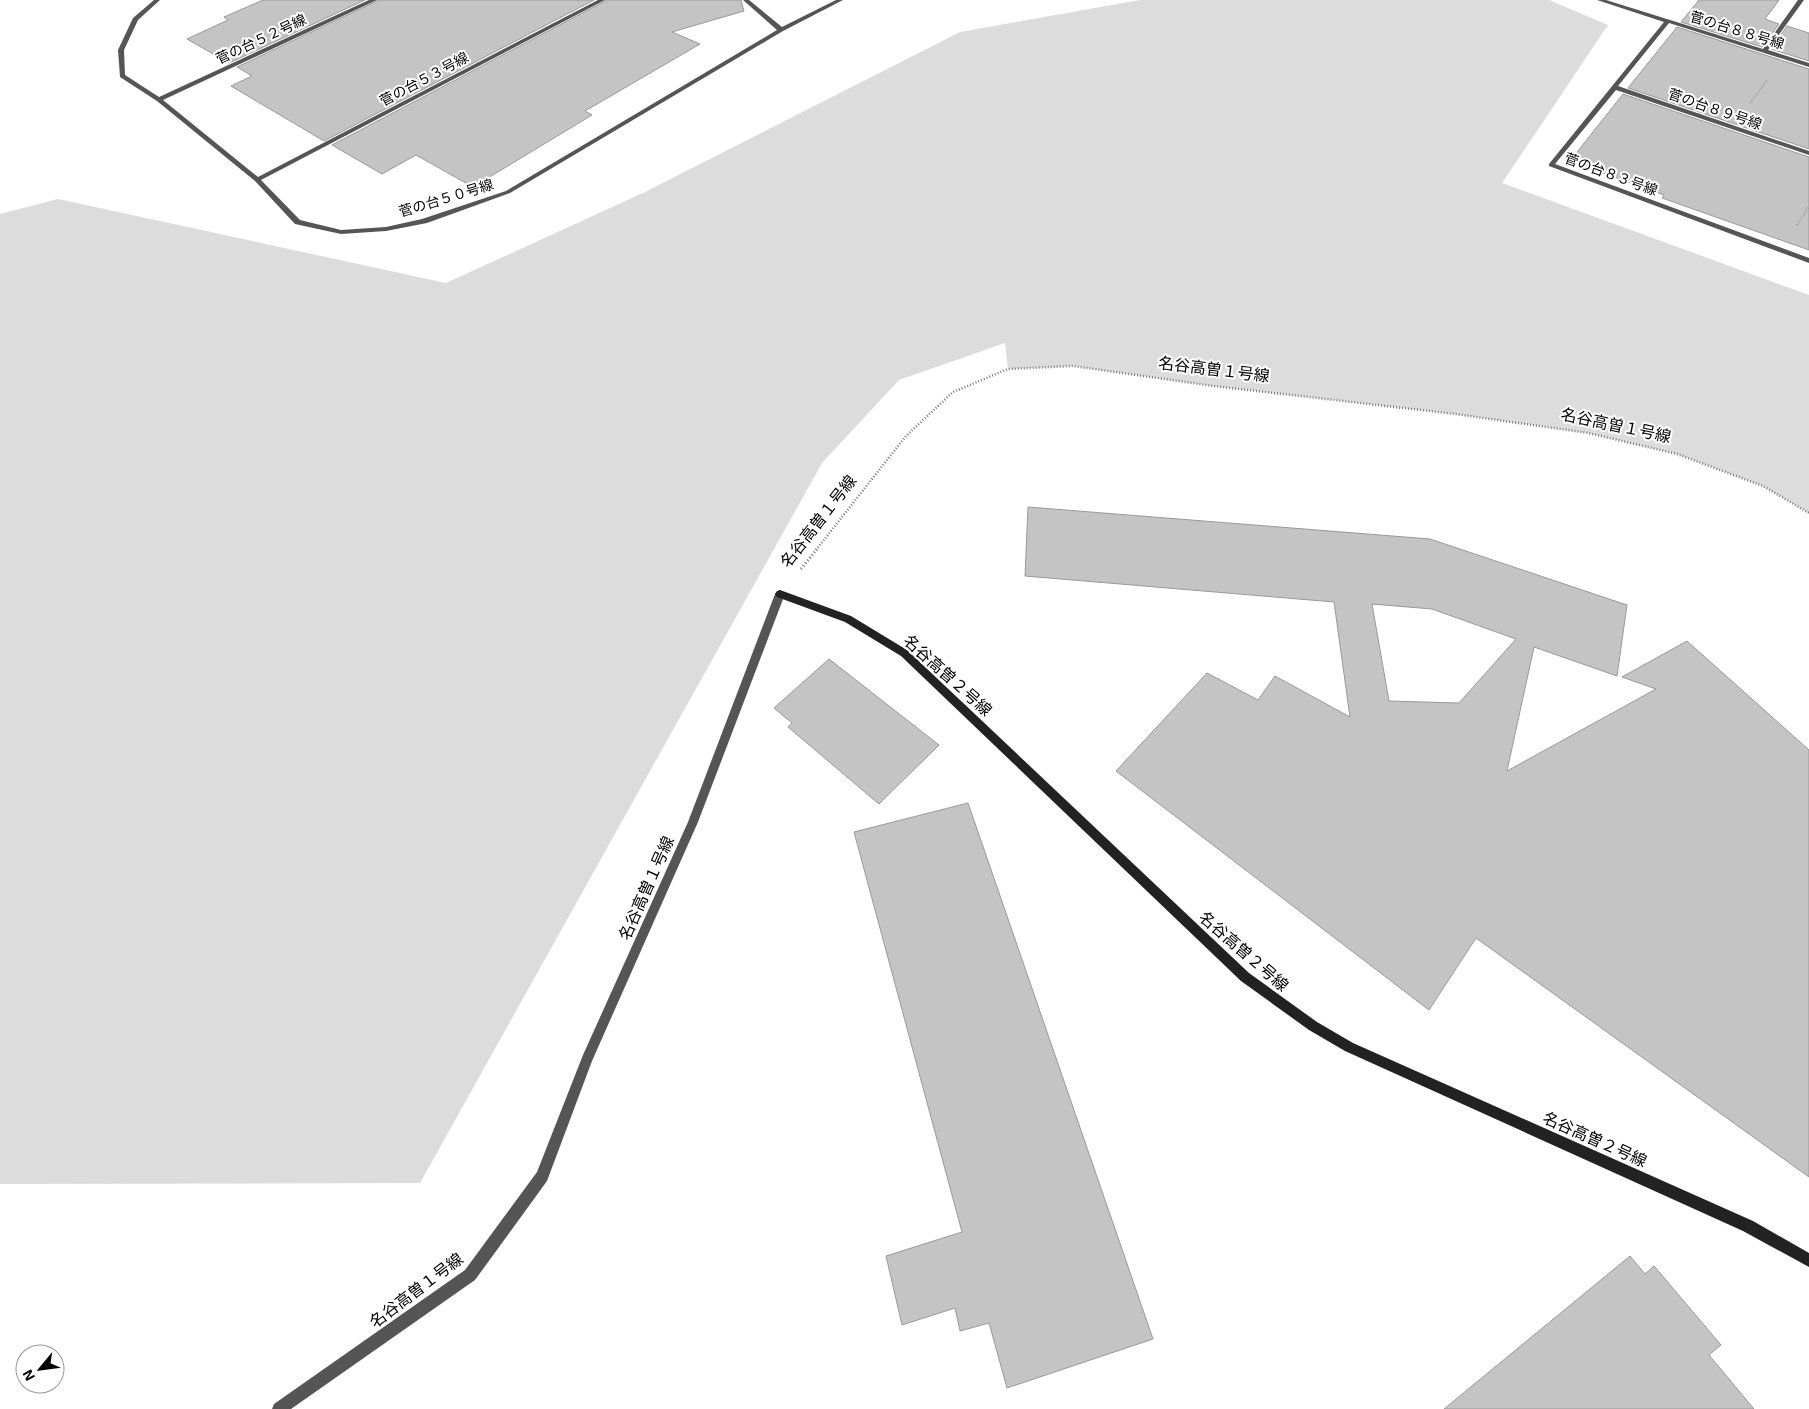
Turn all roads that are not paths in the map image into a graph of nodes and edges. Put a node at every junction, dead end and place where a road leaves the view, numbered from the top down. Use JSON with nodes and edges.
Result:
{"nodes":[{"id":1,"x":157,"y":0,"type":"edge"},
{"id":2,"x":374,"y":0,"type":"edge"},
{"id":3,"x":602,"y":0,"type":"edge"},
{"id":4,"x":746,"y":0,"type":"edge"},
{"id":5,"x":840,"y":0,"type":"edge"},
{"id":6,"x":1600,"y":0,"type":"edge"},
{"id":7,"x":1801,"y":0,"type":"edge"},
{"id":8,"x":1668,"y":21,"type":"junction"},
{"id":9,"x":781,"y":30,"type":"junction"},
{"id":10,"x":1765,"y":51,"type":"junction"},
{"id":11,"x":1809,"y":65,"type":"edge"},
{"id":12,"x":1614,"y":87,"type":"junction"},
{"id":13,"x":159,"y":100,"type":"junction"},
{"id":14,"x":1809,"y":154,"type":"edge"},
{"id":15,"x":257,"y":180,"type":"junction"},
{"id":16,"x":1809,"y":261,"type":"edge"},
{"id":17,"x":780,"y":594,"type":"joint"},
{"id":18,"x":1809,"y":1260,"type":"edge"},
{"id":19,"x":279,"y":1409,"type":"edge"}],
"edges":[{"from":1,"to":13,"type":"street","name":"菅の台５０号線"},
{"from":2,"to":13,"type":"street","name":"菅の台５２号線"},
{"from":3,"to":15,"type":"street","name":"菅の台５３号線"},
{"from":4,"to":9,"type":"street"},
{"from":5,"to":9,"type":"street","name":"菅の台５０号線"},
{"from":6,"to":8,"type":"street","name":"菅の台８８号線"},
{"from":7,"to":10,"type":"street"},
{"from":8,"to":10,"type":"street","name":"菅の台８８号線"},
{"from":8,"to":12,"type":"street","name":"菅の台８３号線"},
{"from":9,"to":15,"type":"street","name":"菅の台５０号線"},
{"from":10,"to":11,"type":"street","name":"菅の台８８号線"},
{"from":12,"to":14,"type":"street","name":"菅の台８９号線"},
{"from":12,"to":16,"type":"street","name":"菅の台８３号線"},
{"from":13,"to":15,"type":"street","name":"菅の台５０号線"},
{"from":17,"to":18,"type":"street","name":"名谷高曽２号線"},
{"from":17,"to":19,"type":"street","name":"名谷高曽１号線"}]}
